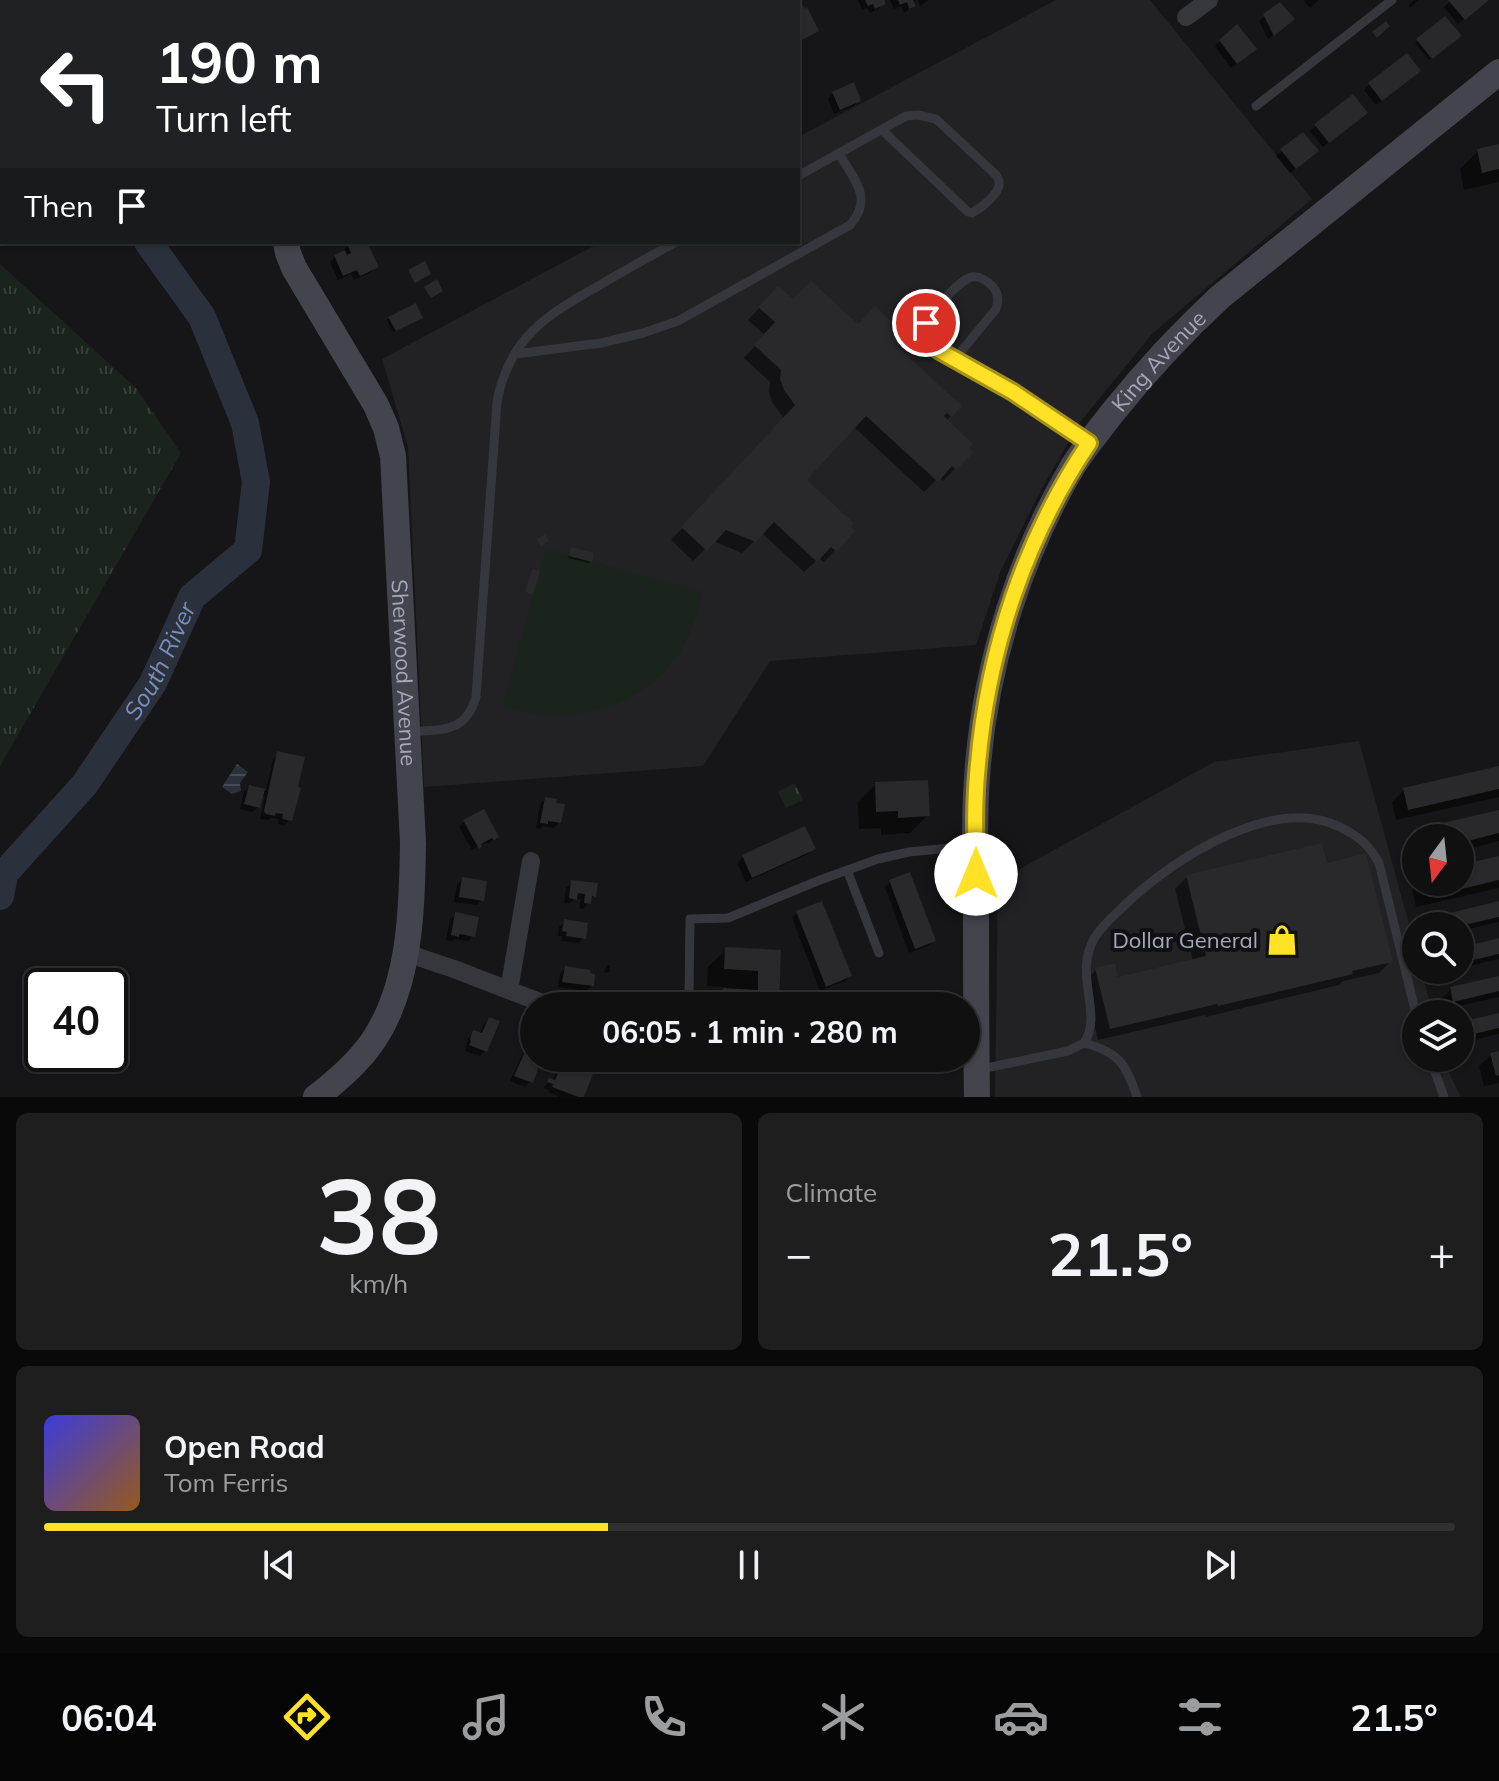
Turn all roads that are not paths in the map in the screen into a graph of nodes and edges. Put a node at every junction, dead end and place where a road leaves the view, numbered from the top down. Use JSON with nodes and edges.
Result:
{"nodes":[{"id":1,"x":1209,"y":0,"type":"edge"},
{"id":2,"x":1392,"y":0,"type":"edge"},
{"id":3,"x":1186,"y":17,"type":"dead end"},
{"id":4,"x":1499,"y":72,"type":"edge"},
{"id":5,"x":1256,"y":106,"type":"dead end"},
{"id":6,"x":882,"y":130,"type":"junction"},
{"id":7,"x":839,"y":154,"type":"junction"},
{"id":8,"x":800,"y":175,"type":"edge"},
{"id":9,"x":286,"y":244,"type":"edge"},
{"id":10,"x":672,"y":244,"type":"edge"},
{"id":11,"x":515,"y":354,"type":"junction"},
{"id":12,"x":954,"y":360,"type":"junction"},
{"id":13,"x":1089,"y":443,"type":"junction"},
{"id":14,"x":408,"y":732,"type":"junction"},
{"id":15,"x":975,"y":846,"type":"junction"},
{"id":16,"x":531,"y":861,"type":"dead end"},
{"id":17,"x":847,"y":870,"type":"junction"},
{"id":18,"x":406,"y":953,"type":"junction"},
{"id":19,"x":879,"y":953,"type":"dead end"},
{"id":20,"x":509,"y":990,"type":"junction"},
{"id":21,"x":689,"y":992,"type":"edge"},
{"id":22,"x":976,"y":992,"type":"edge"},
{"id":23,"x":520,"y":994,"type":"edge"},
{"id":24,"x":1413,"y":1000,"type":"edge"},
{"id":25,"x":1084,"y":1043,"type":"junction"},
{"id":26,"x":980,"y":1069,"type":"edge"},
{"id":27,"x":976,"y":1072,"type":"edge"},
{"id":28,"x":1435,"y":1072,"type":"edge"},
{"id":29,"x":316,"y":1097,"type":"edge"},
{"id":30,"x":977,"y":1097,"type":"edge"},
{"id":31,"x":1137,"y":1097,"type":"edge"},
{"id":32,"x":1444,"y":1097,"type":"edge"}],
"edges":[{"from":1,"to":3,"type":"street"},
{"from":2,"to":5,"type":"lane"},
{"from":4,"to":13,"type":"street","name":"King Avenue"},
{"from":6,"to":6,"type":"lane"},
{"from":6,"to":7,"type":"lane"},
{"from":7,"to":8,"type":"lane"},
{"from":7,"to":11,"type":"lane"},
{"from":9,"to":14,"type":"street","name":"Sherwood Avenue"},
{"from":10,"to":11,"type":"lane"},
{"from":11,"to":14,"type":"lane"},
{"from":12,"to":12,"type":"lane"},
{"from":12,"to":13,"type":"lane"},
{"from":13,"to":15,"type":"street","name":"King Avenue"},
{"from":14,"to":18,"type":"street","name":"Sherwood Avenue"},
{"from":15,"to":17,"type":"lane"},
{"from":15,"to":22,"type":"street","name":"King Avenue"},
{"from":16,"to":20,"type":"street"},
{"from":17,"to":19,"type":"lane"},
{"from":17,"to":21,"type":"lane"},
{"from":18,"to":20,"type":"street"},
{"from":18,"to":29,"type":"street","name":"Sherwood Avenue"},
{"from":20,"to":23,"type":"street"},
{"from":24,"to":25,"type":"lane"},
{"from":25,"to":26,"type":"lane"},
{"from":25,"to":31,"type":"lane"},
{"from":27,"to":30,"type":"street","name":"King Avenue"},
{"from":28,"to":32,"type":"lane"}]}
